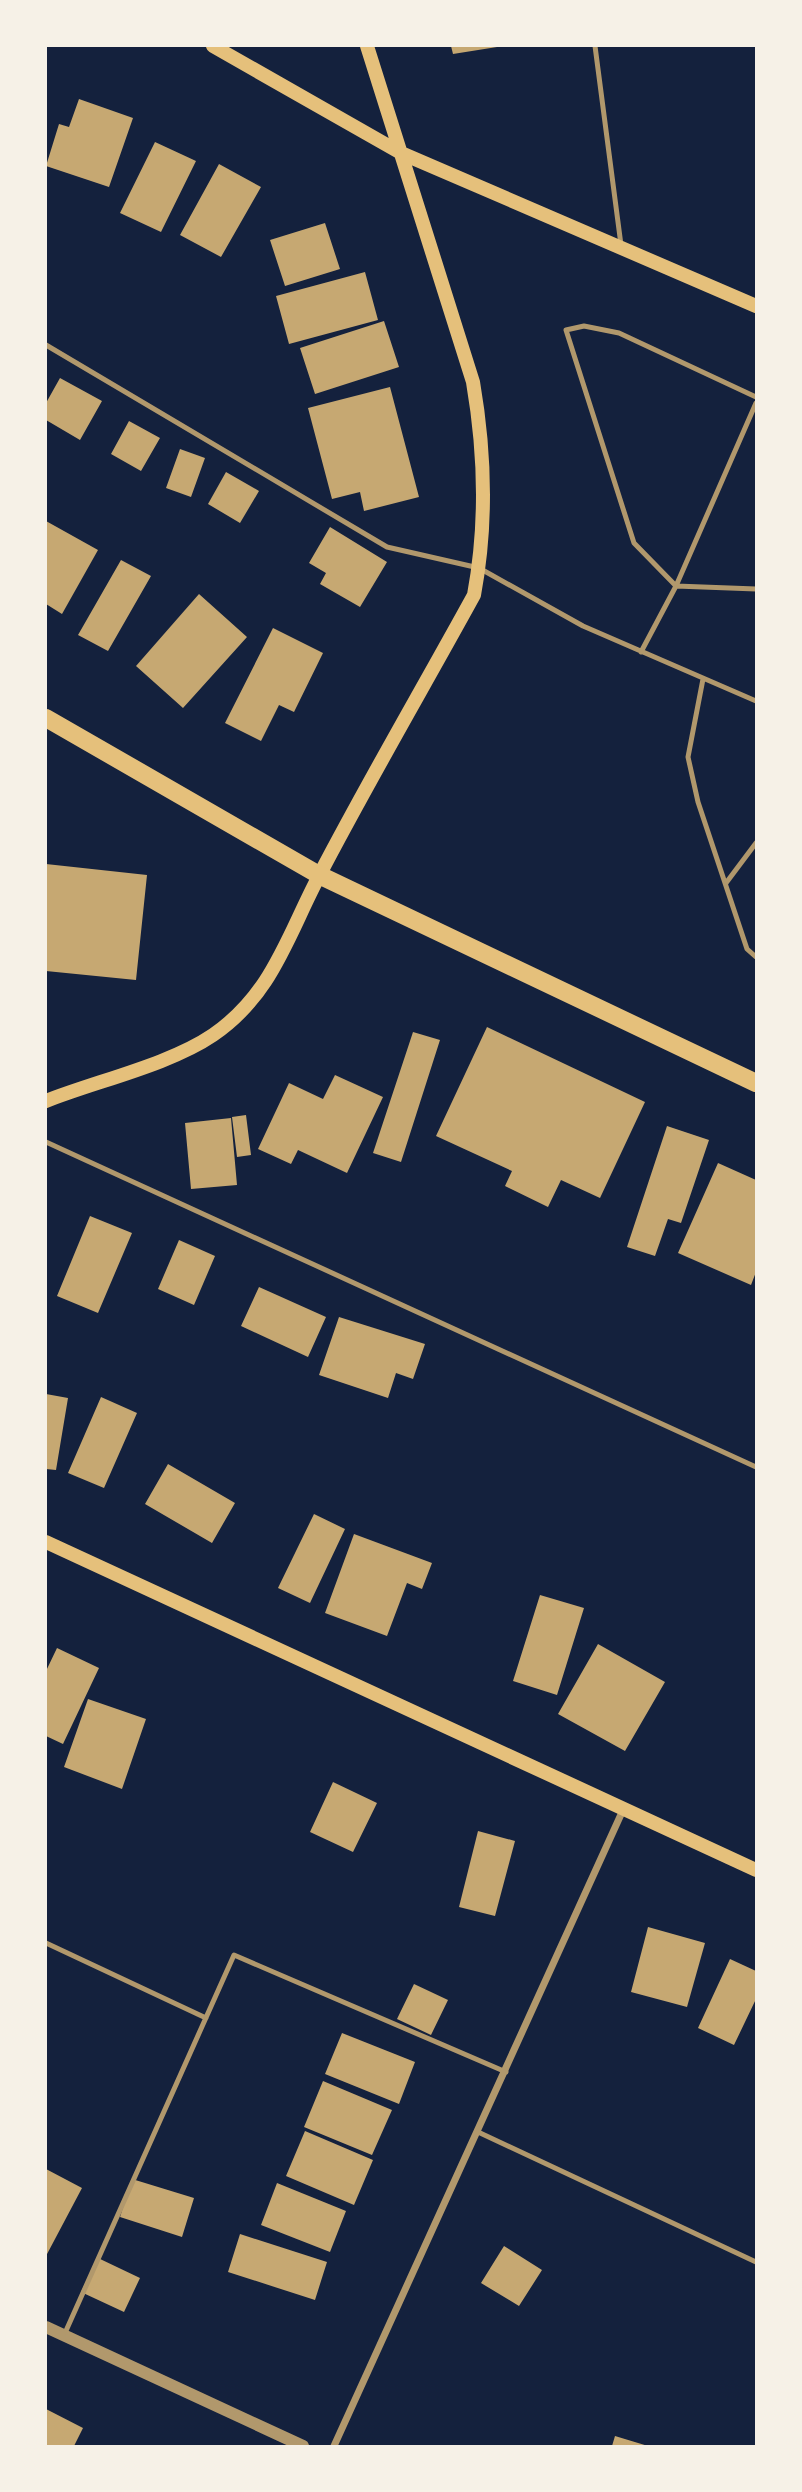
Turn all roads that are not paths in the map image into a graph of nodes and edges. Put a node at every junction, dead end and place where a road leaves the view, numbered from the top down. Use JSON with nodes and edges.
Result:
{"nodes":[{"id":1,"x":213,"y":46,"type":"edge"},
{"id":2,"x":367,"y":46,"type":"edge"},
{"id":3,"x":595,"y":46,"type":"edge"},
{"id":4,"x":401,"y":153,"type":"junction"},
{"id":5,"x":622,"y":248,"type":"junction"},
{"id":6,"x":757,"y":306,"type":"edge"},
{"id":7,"x":46,"y":345,"type":"edge"},
{"id":8,"x":757,"y":397,"type":"edge"},
{"id":9,"x":757,"y":403,"type":"edge"},
{"id":10,"x":479,"y":568,"type":"junction"},
{"id":11,"x":676,"y":586,"type":"junction"},
{"id":12,"x":757,"y":589,"type":"edge"},
{"id":13,"x":640,"y":652,"type":"junction"},
{"id":14,"x":703,"y":679,"type":"junction"},
{"id":15,"x":757,"y":701,"type":"edge"},
{"id":16,"x":46,"y":718,"type":"edge"},
{"id":17,"x":757,"y":843,"type":"edge"},
{"id":18,"x":319,"y":875,"type":"junction"},
{"id":19,"x":726,"y":883,"type":"junction"},
{"id":20,"x":757,"y":957,"type":"edge"},
{"id":21,"x":757,"y":1083,"type":"edge"},
{"id":22,"x":46,"y":1101,"type":"edge"},
{"id":23,"x":46,"y":1142,"type":"edge"},
{"id":24,"x":756,"y":1467,"type":"edge"},
{"id":25,"x":46,"y":1542,"type":"edge"},
{"id":26,"x":623,"y":1810,"type":"junction"},
{"id":27,"x":757,"y":1870,"type":"edge"},
{"id":28,"x":46,"y":1943,"type":"edge"},
{"id":29,"x":206,"y":2018,"type":"junction"},
{"id":30,"x":506,"y":2072,"type":"junction"},
{"id":31,"x":478,"y":2132,"type":"junction"},
{"id":32,"x":757,"y":2262,"type":"edge"},
{"id":33,"x":46,"y":2327,"type":"edge"},
{"id":34,"x":64,"y":2335,"type":"junction"},
{"id":35,"x":303,"y":2446,"type":"edge"},
{"id":36,"x":334,"y":2446,"type":"edge"}],
"edges":[{"from":1,"to":4,"type":"main road"},
{"from":2,"to":4,"type":"main road"},
{"from":3,"to":5,"type":"lane"},
{"from":4,"to":5,"type":"main road"},
{"from":4,"to":10,"type":"main road"},
{"from":5,"to":6,"type":"main road"},
{"from":7,"to":10,"type":"lane"},
{"from":8,"to":11,"type":"lane"},
{"from":9,"to":11,"type":"lane"},
{"from":10,"to":13,"type":"lane"},
{"from":10,"to":18,"type":"main road"},
{"from":11,"to":12,"type":"lane"},
{"from":11,"to":13,"type":"lane"},
{"from":13,"to":14,"type":"lane"},
{"from":14,"to":15,"type":"lane"},
{"from":14,"to":19,"type":"lane"},
{"from":16,"to":18,"type":"main road"},
{"from":17,"to":19,"type":"lane"},
{"from":18,"to":21,"type":"main road"},
{"from":18,"to":22,"type":"main road"},
{"from":19,"to":20,"type":"lane"},
{"from":23,"to":24,"type":"lane"},
{"from":25,"to":26,"type":"main road"},
{"from":26,"to":27,"type":"main road"},
{"from":26,"to":30,"type":"street"},
{"from":28,"to":29,"type":"lane"},
{"from":29,"to":30,"type":"lane"},
{"from":29,"to":34,"type":"lane"},
{"from":30,"to":31,"type":"street"},
{"from":31,"to":32,"type":"lane"},
{"from":31,"to":36,"type":"street"},
{"from":33,"to":34,"type":"street"},
{"from":34,"to":35,"type":"street"}]}
